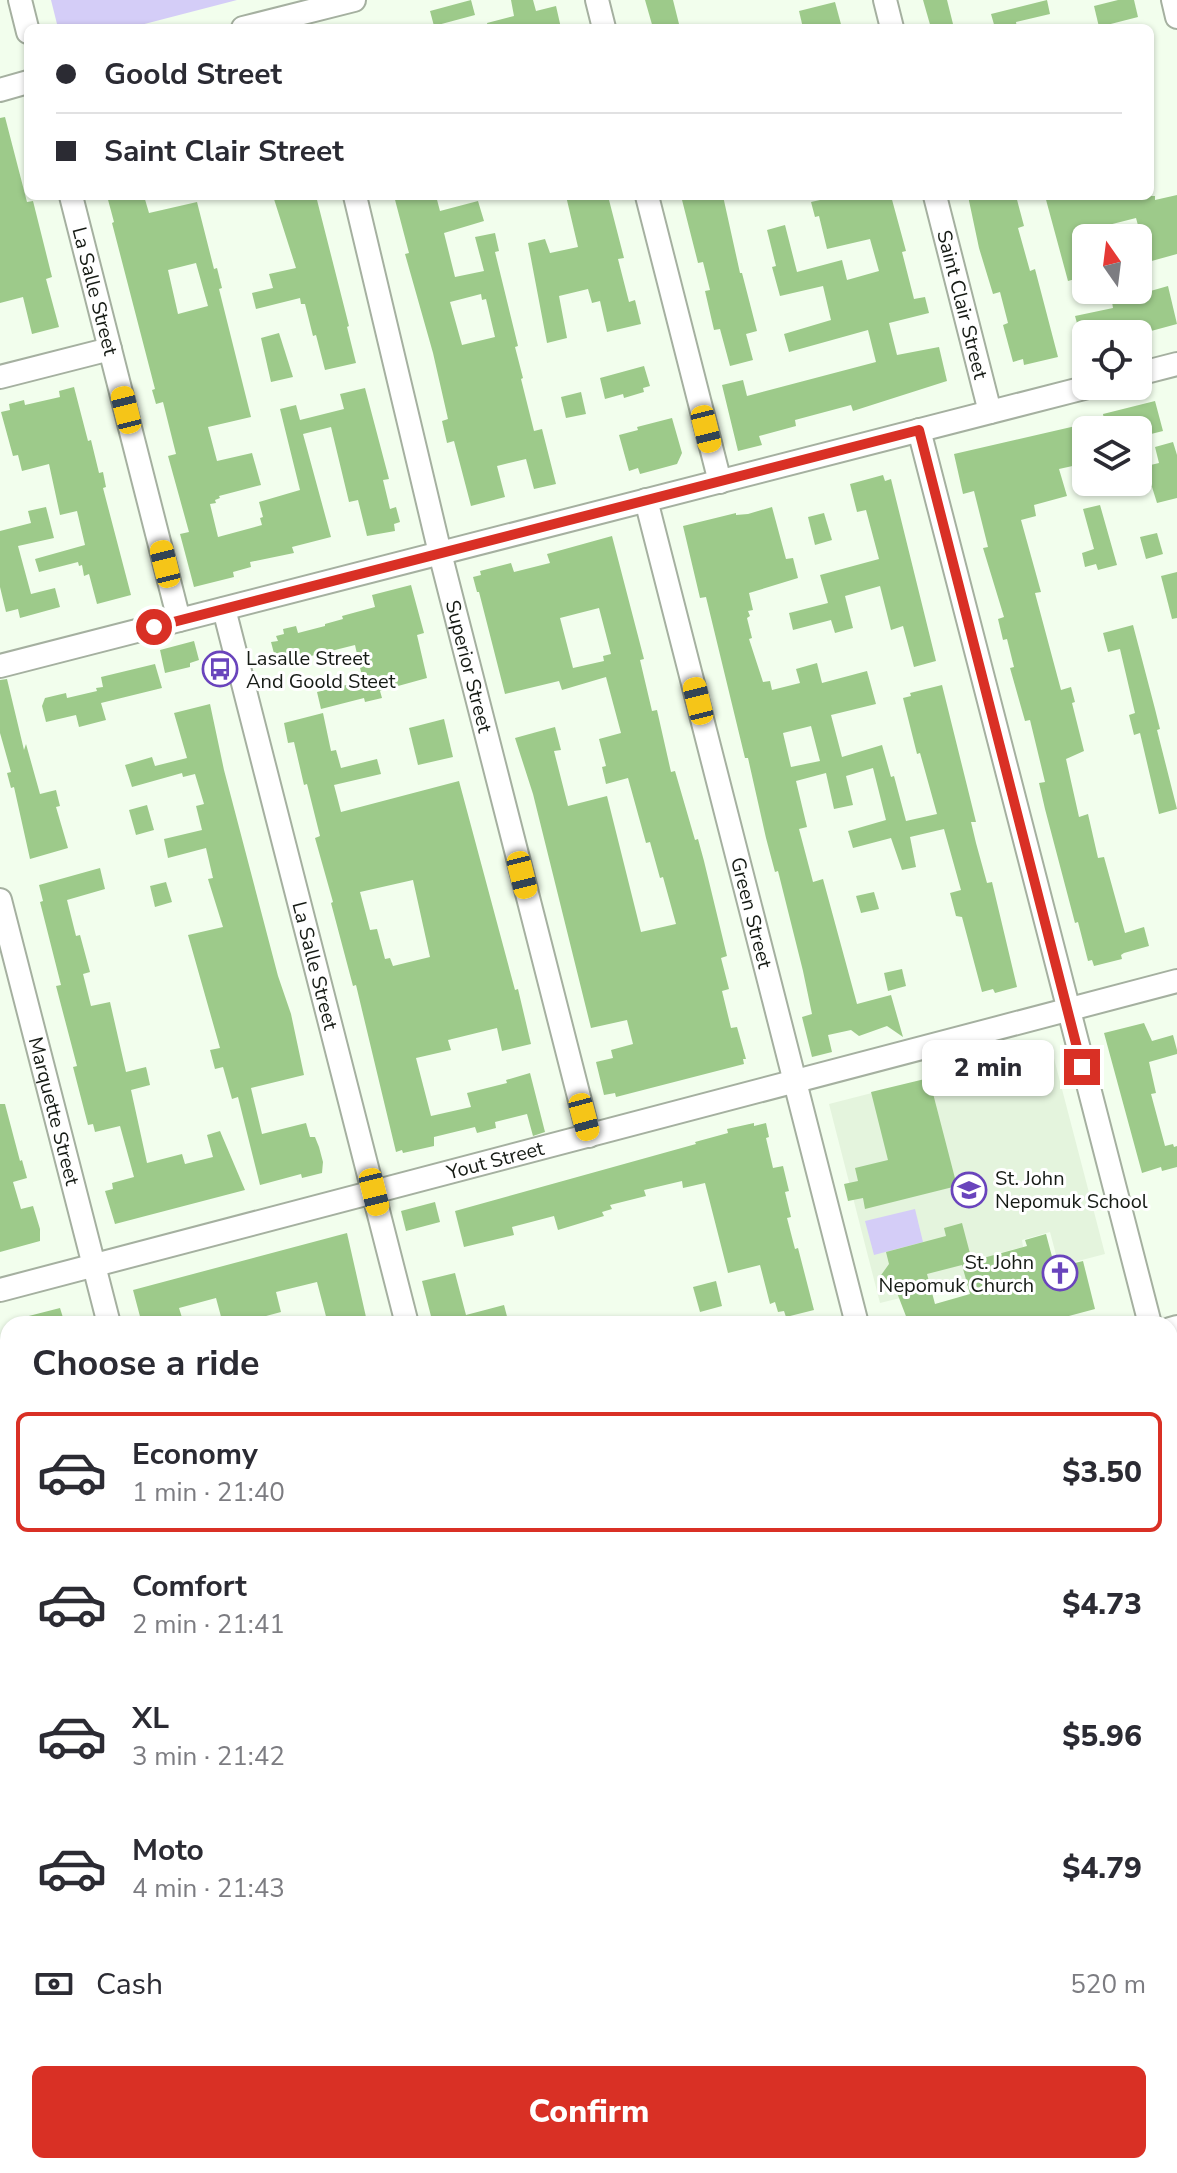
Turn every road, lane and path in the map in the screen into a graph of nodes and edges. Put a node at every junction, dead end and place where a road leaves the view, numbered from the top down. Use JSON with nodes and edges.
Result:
{"nodes":[{"id":1,"x":20,"y":0,"type":"edge"},
{"id":2,"x":354,"y":0,"type":"edge"},
{"id":3,"x":597,"y":0,"type":"edge"},
{"id":4,"x":885,"y":0,"type":"edge"},
{"id":5,"x":1173,"y":0,"type":"edge"},
{"id":6,"x":312,"y":13,"type":"edge"},
{"id":7,"x":1177,"y":17,"type":"edge"},
{"id":8,"x":26,"y":24,"type":"edge"},
{"id":9,"x":261,"y":24,"type":"edge"},
{"id":10,"x":603,"y":24,"type":"edge"},
{"id":11,"x":891,"y":24,"type":"edge"},
{"id":12,"x":24,"y":83,"type":"edge"},
{"id":13,"x":0,"y":90,"type":"edge"},
{"id":14,"x":72,"y":200,"type":"edge"},
{"id":15,"x":356,"y":200,"type":"edge"},
{"id":16,"x":648,"y":200,"type":"edge"},
{"id":17,"x":936,"y":200,"type":"edge"},
{"id":18,"x":110,"y":349,"type":"junction"},
{"id":19,"x":1177,"y":364,"type":"edge"},
{"id":20,"x":1152,"y":370,"type":"edge"},
{"id":21,"x":0,"y":377,"type":"edge"},
{"id":22,"x":1072,"y":391,"type":"edge"},
{"id":23,"x":990,"y":412,"type":"junction"},
{"id":24,"x":919,"y":430,"type":"junction"},
{"id":25,"x":720,"y":482,"type":"junction"},
{"id":26,"x":646,"y":500,"type":"junction"},
{"id":27,"x":440,"y":553,"type":"junction"},
{"id":28,"x":224,"y":609,"type":"junction"},
{"id":29,"x":179,"y":620,"type":"junction"},
{"id":30,"x":0,"y":666,"type":"edge"},
{"id":31,"x":0,"y":900,"type":"edge"},
{"id":32,"x":1177,"y":981,"type":"edge"},
{"id":33,"x":1068,"y":1010,"type":"junction"},
{"id":34,"x":795,"y":1082,"type":"junction"},
{"id":35,"x":589,"y":1136,"type":"junction"},
{"id":36,"x":374,"y":1192,"type":"junction"},
{"id":37,"x":94,"y":1265,"type":"junction"},
{"id":38,"x":0,"y":1290,"type":"edge"},
{"id":39,"x":107,"y":1316,"type":"edge"},
{"id":40,"x":405,"y":1316,"type":"edge"},
{"id":41,"x":855,"y":1316,"type":"edge"},
{"id":42,"x":1148,"y":1316,"type":"edge"}],
"edges":[{"from":1,"to":8,"type":"street"},
{"from":2,"to":6,"type":"street"},
{"from":3,"to":10,"type":"street"},
{"from":4,"to":11,"type":"street"},
{"from":5,"to":7,"type":"street"},
{"from":6,"to":9,"type":"street"},
{"from":12,"to":13,"type":"street"},
{"from":14,"to":18,"type":"street","name":"La Salle Street"},
{"from":15,"to":27,"type":"street","name":"Superior Street"},
{"from":16,"to":25,"type":"street"},
{"from":17,"to":23,"type":"street","name":"Saint Clair Street"},
{"from":18,"to":21,"type":"street"},
{"from":18,"to":29,"type":"street","name":"La Salle Street"},
{"from":19,"to":20,"type":"street"},
{"from":22,"to":23,"type":"street"},
{"from":23,"to":24,"type":"street"},
{"from":24,"to":25,"type":"street"},
{"from":24,"to":33,"type":"street"},
{"from":25,"to":26,"type":"street"},
{"from":26,"to":27,"type":"street"},
{"from":26,"to":34,"type":"street","name":"Green Street"},
{"from":27,"to":28,"type":"street"},
{"from":27,"to":35,"type":"street","name":"Superior Street"},
{"from":28,"to":29,"type":"street"},
{"from":28,"to":36,"type":"street","name":"La Salle Street"},
{"from":29,"to":30,"type":"street"},
{"from":31,"to":37,"type":"street","name":"Marquette Street"},
{"from":32,"to":33,"type":"street","name":"Yout Street"},
{"from":33,"to":34,"type":"street","name":"Yout Street"},
{"from":33,"to":42,"type":"street"},
{"from":34,"to":35,"type":"street","name":"Yout Street"},
{"from":34,"to":41,"type":"street","name":"Green Street"},
{"from":35,"to":36,"type":"street","name":"Yout Street"},
{"from":36,"to":37,"type":"street","name":"Yout Street"},
{"from":36,"to":40,"type":"street","name":"La Salle Street"},
{"from":37,"to":38,"type":"street","name":"Yout Street"},
{"from":37,"to":39,"type":"street","name":"Marquette Street"}]}
